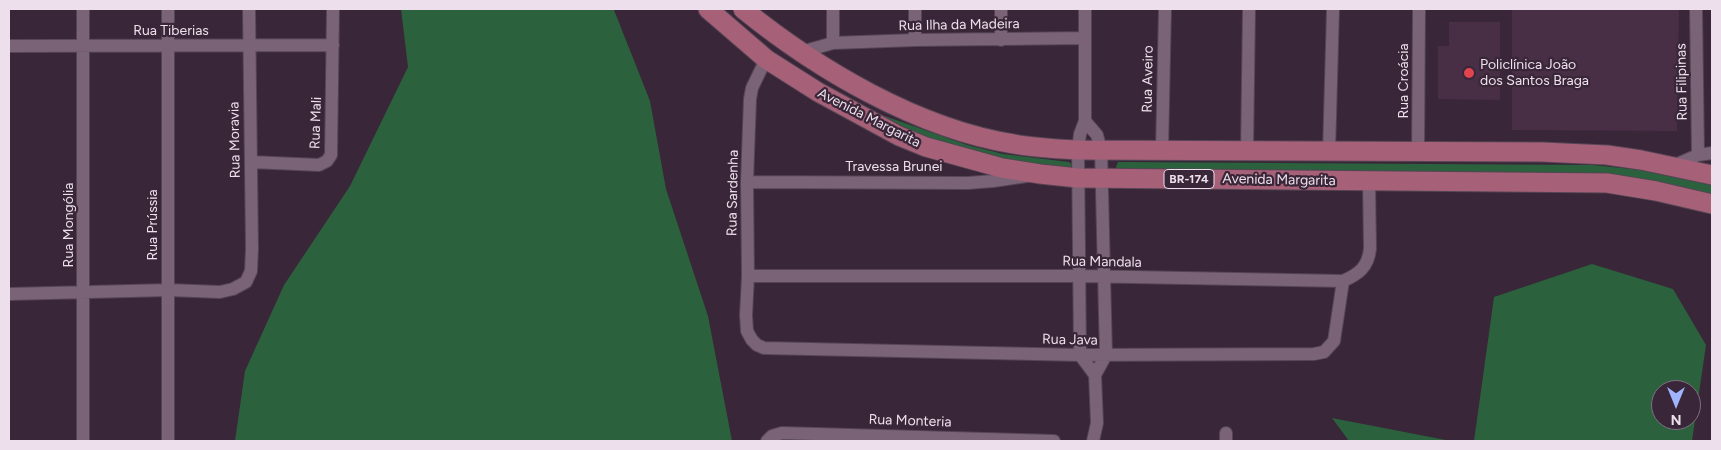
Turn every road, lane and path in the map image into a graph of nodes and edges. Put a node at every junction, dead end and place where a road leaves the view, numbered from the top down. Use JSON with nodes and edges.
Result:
{"nodes":[{"id":1,"x":83,"y":9,"type":"edge"},
{"id":2,"x":168,"y":9,"type":"edge"},
{"id":3,"x":249,"y":9,"type":"edge"},
{"id":4,"x":332,"y":9,"type":"edge"},
{"id":5,"x":708,"y":9,"type":"edge"},
{"id":6,"x":743,"y":9,"type":"edge"},
{"id":7,"x":833,"y":9,"type":"edge"},
{"id":8,"x":915,"y":9,"type":"edge"},
{"id":9,"x":1001,"y":9,"type":"edge"},
{"id":10,"x":1085,"y":9,"type":"edge"},
{"id":11,"x":1165,"y":9,"type":"edge"},
{"id":12,"x":1249,"y":9,"type":"edge"},
{"id":13,"x":1333,"y":9,"type":"edge"},
{"id":14,"x":1419,"y":9,"type":"edge"},
{"id":15,"x":1696,"y":9,"type":"edge"},
{"id":16,"x":1085,"y":38,"type":"junction"},
{"id":17,"x":915,"y":40,"type":"junction"},
{"id":18,"x":1001,"y":40,"type":"junction"},
{"id":19,"x":833,"y":43,"type":"junction"},
{"id":20,"x":83,"y":45,"type":"junction"},
{"id":21,"x":249,"y":45,"type":"junction"},
{"id":22,"x":332,"y":45,"type":"junction"},
{"id":23,"x":9,"y":46,"type":"edge"},
{"id":24,"x":168,"y":46,"type":"junction"},
{"id":25,"x":801,"y":52,"type":"junction"},
{"id":26,"x":766,"y":59,"type":"junction"},
{"id":27,"x":1085,"y":121,"type":"junction"},
{"id":28,"x":1078,"y":150,"type":"junction"},
{"id":29,"x":1101,"y":150,"type":"junction"},
{"id":30,"x":1162,"y":150,"type":"junction"},
{"id":31,"x":1248,"y":152,"type":"junction"},
{"id":32,"x":1329,"y":152,"type":"junction"},
{"id":33,"x":1418,"y":153,"type":"junction"},
{"id":34,"x":1712,"y":153,"type":"edge"},
{"id":35,"x":1698,"y":155,"type":"junction"},
{"id":36,"x":251,"y":162,"type":"junction"},
{"id":37,"x":1673,"y":166,"type":"junction"},
{"id":38,"x":1040,"y":174,"type":"junction"},
{"id":39,"x":1712,"y":175,"type":"edge"},
{"id":40,"x":1078,"y":178,"type":"junction"},
{"id":41,"x":1101,"y":178,"type":"junction"},
{"id":42,"x":1369,"y":181,"type":"junction"},
{"id":43,"x":747,"y":182,"type":"junction"},
{"id":44,"x":1712,"y":204,"type":"edge"},
{"id":45,"x":748,"y":276,"type":"junction"},
{"id":46,"x":1079,"y":276,"type":"junction"},
{"id":47,"x":1105,"y":277,"type":"junction"},
{"id":48,"x":1343,"y":280,"type":"junction"},
{"id":49,"x":169,"y":290,"type":"junction"},
{"id":50,"x":84,"y":292,"type":"junction"},
{"id":51,"x":9,"y":294,"type":"edge"},
{"id":52,"x":747,"y":332,"type":"joint"},
{"id":53,"x":1080,"y":355,"type":"junction"},
{"id":54,"x":1106,"y":355,"type":"junction"},
{"id":55,"x":1095,"y":375,"type":"junction"},
{"id":56,"x":83,"y":441,"type":"edge"},
{"id":57,"x":168,"y":441,"type":"edge"},
{"id":58,"x":767,"y":441,"type":"edge"},
{"id":59,"x":1054,"y":441,"type":"edge"},
{"id":60,"x":1093,"y":441,"type":"edge"}],
"edges":[{"from":1,"to":20,"type":"street","name":"Rua Mongólia"},
{"from":2,"to":24,"type":"street","name":"Rua Prússia"},
{"from":3,"to":21,"type":"street","name":"Rua Moravia"},
{"from":4,"to":22,"type":"street","name":"Rua Mali"},
{"from":5,"to":26,"type":"main road","name":"Avenida Margarita","number":"BR-174"},
{"from":6,"to":25,"type":"main road","name":"Avenida Margarita","number":"BR-174"},
{"from":7,"to":19,"type":"street"},
{"from":8,"to":17,"type":"street"},
{"from":9,"to":18,"type":"street"},
{"from":10,"to":16,"type":"street"},
{"from":11,"to":30,"type":"street","name":"Rua Aveiro"},
{"from":12,"to":31,"type":"street"},
{"from":13,"to":32,"type":"street"},
{"from":14,"to":33,"type":"street","name":"Rua Croácia"},
{"from":15,"to":35,"type":"street","name":"Rua Filipinas"},
{"from":16,"to":18,"type":"street","name":"Rua Ilha da Madeira"},
{"from":16,"to":27,"type":"street"},
{"from":17,"to":18,"type":"street","name":"Rua Ilha da Madeira"},
{"from":17,"to":19,"type":"street","name":"Rua Ilha da Madeira"},
{"from":19,"to":25,"type":"street","name":"Rua Ilha da Madeira"},
{"from":20,"to":23,"type":"street","name":"Rua Tiberias"},
{"from":20,"to":24,"type":"street","name":"Rua Tiberias"},
{"from":20,"to":50,"type":"street","name":"Rua Mongólia"},
{"from":21,"to":22,"type":"street","name":"Rua Tiberias"},
{"from":21,"to":24,"type":"street","name":"Rua Tiberias"},
{"from":21,"to":36,"type":"street","name":"Rua Moravia"},
{"from":22,"to":36,"type":"street","name":"Rua Mali"},
{"from":24,"to":49,"type":"street","name":"Rua Prússia"},
{"from":25,"to":28,"type":"main road","name":"Avenida Margarita","number":"BR-174"},
{"from":26,"to":38,"type":"main road","name":"Avenida Margarita","number":"BR-174"},
{"from":26,"to":43,"type":"street","name":"Rua Sardenha"},
{"from":27,"to":28,"type":"street"},
{"from":27,"to":29,"type":"street"},
{"from":28,"to":29,"type":"main road","name":"Avenida Margarita","number":"BR-174"},
{"from":28,"to":40,"type":"street"},
{"from":29,"to":30,"type":"main road","name":"Avenida Margarita","number":"BR-174"},
{"from":29,"to":41,"type":"street"},
{"from":30,"to":31,"type":"main road","name":"Avenida Margarita","number":"BR-174"},
{"from":31,"to":32,"type":"main road","name":"Avenida Margarita","number":"BR-174"},
{"from":32,"to":33,"type":"main road","name":"Avenida Margarita","number":"BR-174"},
{"from":33,"to":37,"type":"main road","name":"Avenida Margarita","number":"BR-174"},
{"from":34,"to":35,"type":"street"},
{"from":35,"to":37,"type":"street"},
{"from":36,"to":49,"type":"street","name":"Rua Moravia"},
{"from":37,"to":39,"type":"main road","name":"Avenida Margarita","number":"BR-174"},
{"from":38,"to":40,"type":"main road","name":"Avenida Margarita","number":"BR-174"},
{"from":38,"to":43,"type":"street","name":"Travessa Brunei"},
{"from":40,"to":41,"type":"main road","name":"Avenida Margarita","number":"BR-174"},
{"from":40,"to":46,"type":"street"},
{"from":41,"to":42,"type":"main road","name":"Avenida Margarita","number":"BR-174"},
{"from":41,"to":47,"type":"street"},
{"from":42,"to":44,"type":"main road","name":"Avenida Margarita","number":"BR-174"},
{"from":42,"to":48,"type":"street"},
{"from":43,"to":45,"type":"street","name":"Rua Sardenha"},
{"from":45,"to":46,"type":"street","name":"Rua Mandala"},
{"from":45,"to":52,"type":"street","name":"Rua Sardenha"},
{"from":46,"to":47,"type":"street","name":"Rua Mandala"},
{"from":46,"to":53,"type":"street"},
{"from":47,"to":48,"type":"street","name":"Rua Mandala"},
{"from":47,"to":54,"type":"street"},
{"from":48,"to":54,"type":"street","name":"Rua Java"},
{"from":49,"to":50,"type":"street"},
{"from":49,"to":57,"type":"street","name":"Rua Prússia"},
{"from":50,"to":51,"type":"street"},
{"from":50,"to":56,"type":"street","name":"Rua Mongólia"},
{"from":52,"to":53,"type":"street","name":"Rua Java"},
{"from":53,"to":54,"type":"street","name":"Rua Java"},
{"from":53,"to":55,"type":"street"},
{"from":54,"to":55,"type":"street"},
{"from":55,"to":60,"type":"street"},
{"from":58,"to":59,"type":"street","name":"Rua Monteria"}]}
